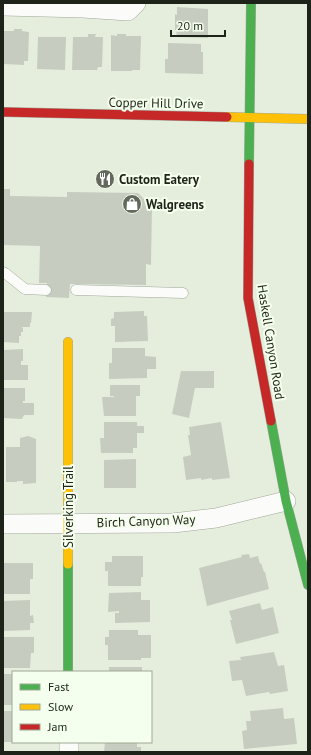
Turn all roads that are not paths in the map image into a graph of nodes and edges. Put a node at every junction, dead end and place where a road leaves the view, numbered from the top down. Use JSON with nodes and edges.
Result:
{"nodes":[{"id":1,"x":251,"y":3,"type":"edge"},
{"id":2,"x":3,"y":6,"type":"edge"},
{"id":3,"x":132,"y":7,"type":"edge"},
{"id":4,"x":3,"y":112,"type":"edge"},
{"id":5,"x":249,"y":118,"type":"junction"},
{"id":6,"x":308,"y":119,"type":"edge"},
{"id":7,"x":3,"y":272,"type":"edge"},
{"id":8,"x":46,"y":290,"type":"dead end"},
{"id":9,"x":76,"y":290,"type":"dead end"},
{"id":10,"x":183,"y":293,"type":"dead end"},
{"id":11,"x":68,"y":342,"type":"dead end"},
{"id":12,"x":286,"y":501,"type":"junction"},
{"id":13,"x":68,"y":523,"type":"junction"},
{"id":14,"x":3,"y":524,"type":"edge"},
{"id":15,"x":308,"y":585,"type":"edge"},
{"id":16,"x":68,"y":671,"type":"edge"}],
"edges":[{"from":1,"to":5,"type":"street","name":"Haskell Canyon Road"},
{"from":2,"to":3,"type":"street"},
{"from":4,"to":5,"type":"street","name":"Copper Hill Drive"},
{"from":5,"to":6,"type":"street","name":"Copper Hill Drive"},
{"from":5,"to":12,"type":"street","name":"Haskell Canyon Road"},
{"from":7,"to":8,"type":"lane"},
{"from":9,"to":10,"type":"lane"},
{"from":11,"to":13,"type":"street","name":"Silverking Trail"},
{"from":12,"to":13,"type":"street","name":"Birch Canyon Way"},
{"from":12,"to":15,"type":"street","name":"Haskell Canyon Road"},
{"from":13,"to":14,"type":"street","name":"Birch Canyon Way"},
{"from":13,"to":16,"type":"street","name":"Silverking Trail"}]}
